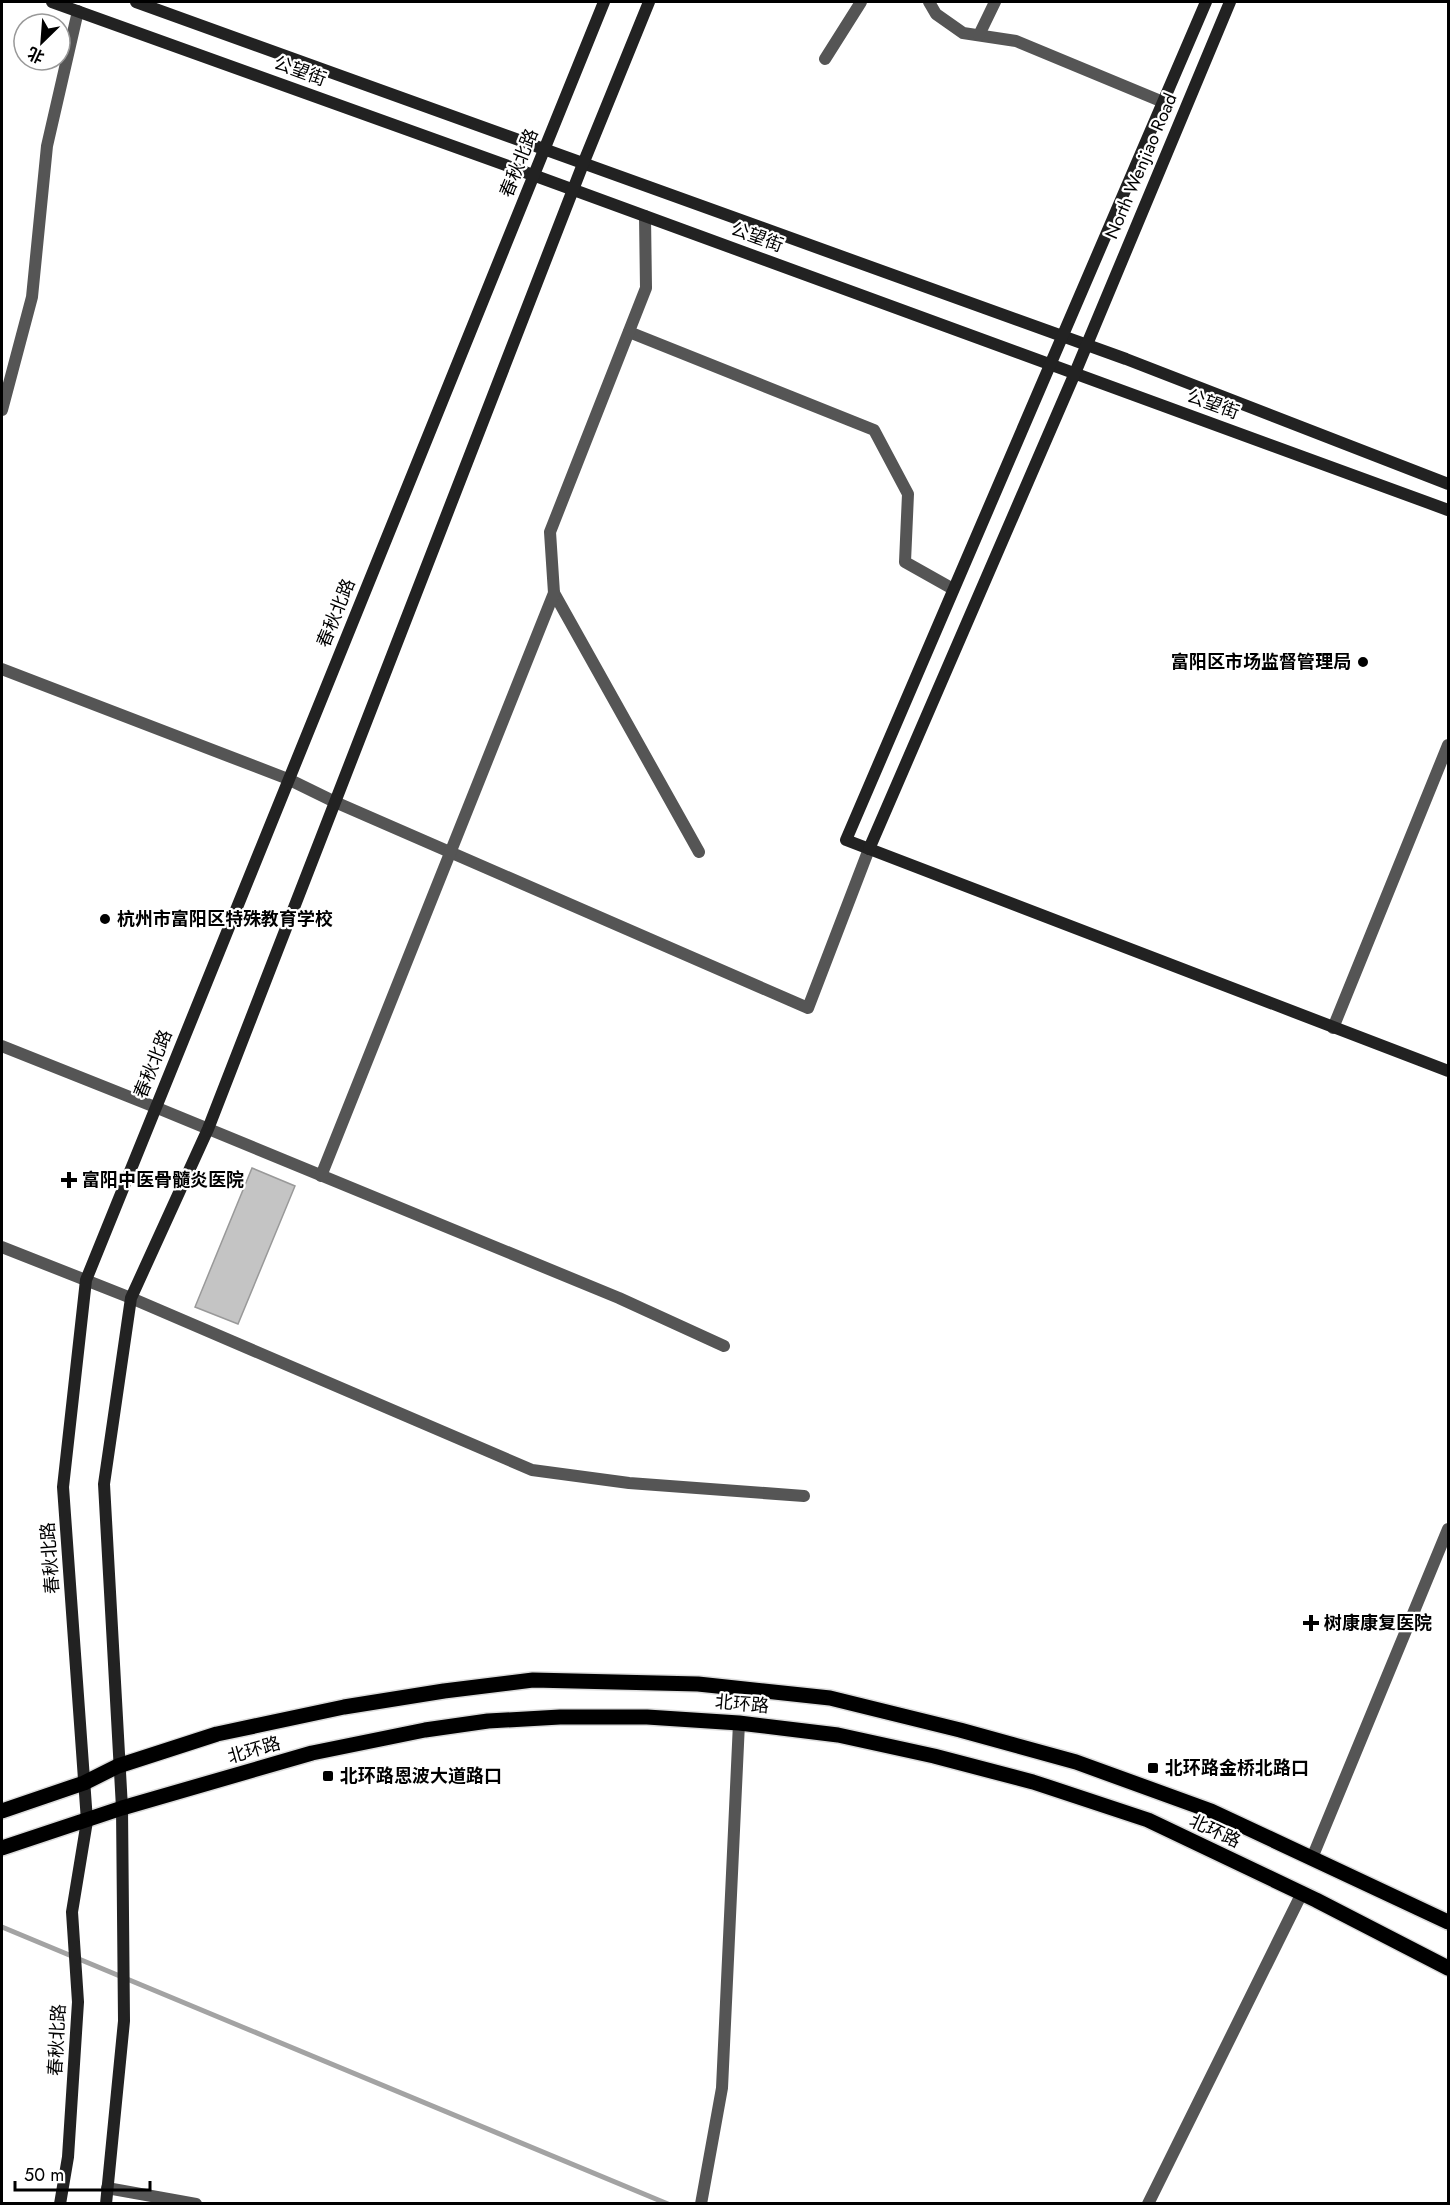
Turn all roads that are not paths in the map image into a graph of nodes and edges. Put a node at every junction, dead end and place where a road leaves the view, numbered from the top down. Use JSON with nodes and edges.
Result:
{"nodes":[{"id":1,"x":52,"y":2,"type":"edge"},
{"id":2,"x":136,"y":2,"type":"edge"},
{"id":3,"x":604,"y":2,"type":"edge"},
{"id":4,"x":649,"y":2,"type":"edge"},
{"id":5,"x":861,"y":2,"type":"edge"},
{"id":6,"x":929,"y":2,"type":"edge"},
{"id":7,"x":995,"y":2,"type":"edge"},
{"id":8,"x":1206,"y":2,"type":"edge"},
{"id":9,"x":1230,"y":2,"type":"edge"},
{"id":10,"x":78,"y":11,"type":"junction"},
{"id":11,"x":979,"y":35,"type":"junction"},
{"id":12,"x":825,"y":59,"type":"dead end"},
{"id":13,"x":1162,"y":102,"type":"junction"},
{"id":14,"x":544,"y":149,"type":"junction"},
{"id":15,"x":583,"y":164,"type":"junction"},
{"id":16,"x":533,"y":175,"type":"junction"},
{"id":17,"x":573,"y":189,"type":"junction"},
{"id":18,"x":645,"y":216,"type":"junction"},
{"id":19,"x":628,"y":332,"type":"junction"},
{"id":20,"x":1062,"y":336,"type":"junction"},
{"id":21,"x":1087,"y":345,"type":"junction"},
{"id":22,"x":1050,"y":363,"type":"junction"},
{"id":23,"x":1075,"y":373,"type":"junction"},
{"id":24,"x":2,"y":410,"type":"edge"},
{"id":25,"x":1449,"y":484,"type":"edge"},
{"id":26,"x":1449,"y":510,"type":"edge"},
{"id":27,"x":953,"y":589,"type":"junction"},
{"id":28,"x":554,"y":592,"type":"junction"},
{"id":29,"x":2,"y":669,"type":"edge"},
{"id":30,"x":1449,"y":745,"type":"edge"},
{"id":31,"x":288,"y":779,"type":"junction"},
{"id":32,"x":335,"y":802,"type":"junction"},
{"id":33,"x":869,"y":849,"type":"junction"},
{"id":34,"x":699,"y":852,"type":"dead end"},
{"id":35,"x":451,"y":853,"type":"junction"},
{"id":36,"x":1333,"y":1028,"type":"junction"},
{"id":37,"x":2,"y":1046,"type":"edge"},
{"id":38,"x":1449,"y":1071,"type":"edge"},
{"id":39,"x":155,"y":1107,"type":"junction"},
{"id":40,"x":208,"y":1129,"type":"junction"},
{"id":41,"x":321,"y":1176,"type":"junction"},
{"id":42,"x":2,"y":1247,"type":"edge"},
{"id":43,"x":86,"y":1280,"type":"junction"},
{"id":44,"x":131,"y":1298,"type":"junction"},
{"id":45,"x":724,"y":1346,"type":"dead end"},
{"id":46,"x":804,"y":1496,"type":"dead end"},
{"id":47,"x":1449,"y":1529,"type":"edge"},
{"id":48,"x":739,"y":1723,"type":"junction"},
{"id":49,"x":118,"y":1766,"type":"junction"},
{"id":50,"x":84,"y":1783,"type":"junction"},
{"id":51,"x":122,"y":1808,"type":"junction"},
{"id":52,"x":2,"y":1811,"type":"edge"},
{"id":53,"x":87,"y":1821,"type":"junction"},
{"id":54,"x":2,"y":1848,"type":"edge"},
{"id":55,"x":1312,"y":1858,"type":"junction"},
{"id":56,"x":1302,"y":1893,"type":"junction"},
{"id":57,"x":1449,"y":1922,"type":"edge"},
{"id":58,"x":1449,"y":1968,"type":"edge"},
{"id":59,"x":107,"y":2188,"type":"junction"},
{"id":60,"x":60,"y":2204,"type":"edge"},
{"id":61,"x":106,"y":2204,"type":"edge"},
{"id":62,"x":196,"y":2204,"type":"edge"},
{"id":63,"x":701,"y":2204,"type":"edge"},
{"id":64,"x":1148,"y":2204,"type":"edge"}],
"edges":[{"from":1,"to":10,"type":"street","name":"公望街"},
{"from":2,"to":14,"type":"street","name":"公望街"},
{"from":3,"to":14,"type":"street","name":"春秋北路"},
{"from":4,"to":15,"type":"street"},
{"from":5,"to":12,"type":"street"},
{"from":6,"to":11,"type":"street"},
{"from":7,"to":11,"type":"street"},
{"from":8,"to":13,"type":"street","name":"North Wenjiao Road"},
{"from":9,"to":21,"type":"street","name":"North Wenjiao Road"},
{"from":10,"to":16,"type":"street","name":"公望街"},
{"from":10,"to":24,"type":"street"},
{"from":11,"to":13,"type":"street"},
{"from":13,"to":20,"type":"street","name":"North Wenjiao Road"},
{"from":14,"to":15,"type":"street","name":"公望街"},
{"from":14,"to":16,"type":"street","name":"春秋北路"},
{"from":15,"to":17,"type":"street"},
{"from":15,"to":20,"type":"street","name":"公望街"},
{"from":16,"to":17,"type":"street","name":"公望街"},
{"from":16,"to":31,"type":"street","name":"春秋北路"},
{"from":17,"to":18,"type":"street","name":"公望街"},
{"from":17,"to":32,"type":"street"},
{"from":18,"to":19,"type":"street"},
{"from":18,"to":22,"type":"street","name":"公望街"},
{"from":19,"to":27,"type":"street"},
{"from":19,"to":28,"type":"street"},
{"from":20,"to":21,"type":"street","name":"公望街"},
{"from":20,"to":22,"type":"street","name":"North Wenjiao Road"},
{"from":21,"to":23,"type":"street","name":"North Wenjiao Road"},
{"from":21,"to":25,"type":"street","name":"公望街"},
{"from":22,"to":23,"type":"street","name":"公望街"},
{"from":22,"to":27,"type":"street","name":"North Wenjiao Road"},
{"from":23,"to":26,"type":"street","name":"公望街"},
{"from":23,"to":33,"type":"street","name":"North Wenjiao Road"},
{"from":27,"to":33,"type":"street","name":"North Wenjiao Road"},
{"from":28,"to":34,"type":"street"},
{"from":28,"to":35,"type":"street"},
{"from":29,"to":31,"type":"street"},
{"from":30,"to":36,"type":"street"},
{"from":31,"to":32,"type":"street"},
{"from":31,"to":39,"type":"street","name":"春秋北路"},
{"from":32,"to":35,"type":"street"},
{"from":32,"to":40,"type":"street"},
{"from":33,"to":35,"type":"street"},
{"from":33,"to":36,"type":"street"},
{"from":35,"to":41,"type":"street"},
{"from":36,"to":38,"type":"street"},
{"from":37,"to":39,"type":"street"},
{"from":39,"to":40,"type":"street"},
{"from":39,"to":43,"type":"street","name":"春秋北路"},
{"from":40,"to":41,"type":"street"},
{"from":40,"to":44,"type":"street"},
{"from":41,"to":45,"type":"street"},
{"from":42,"to":43,"type":"street"},
{"from":43,"to":44,"type":"street"},
{"from":43,"to":50,"type":"street","name":"春秋北路"},
{"from":44,"to":46,"type":"street"},
{"from":44,"to":49,"type":"street"},
{"from":47,"to":55,"type":"street"},
{"from":48,"to":51,"type":"main road","name":"北环路"},
{"from":48,"to":56,"type":"main road","name":"北环路"},
{"from":48,"to":63,"type":"street"},
{"from":49,"to":50,"type":"main road","name":"北环路"},
{"from":49,"to":51,"type":"street"},
{"from":49,"to":55,"type":"main road","name":"北环路"},
{"from":50,"to":52,"type":"main road","name":"北环路"},
{"from":50,"to":53,"type":"street","name":"春秋北路"},
{"from":51,"to":53,"type":"main road","name":"北环路"},
{"from":51,"to":59,"type":"street"},
{"from":53,"to":54,"type":"main road","name":"北环路"},
{"from":53,"to":60,"type":"street","name":"春秋北路"},
{"from":55,"to":57,"type":"main road","name":"北环路"},
{"from":56,"to":58,"type":"main road","name":"北环路"},
{"from":56,"to":64,"type":"street"},
{"from":59,"to":61,"type":"street"},
{"from":59,"to":62,"type":"street"}]}
